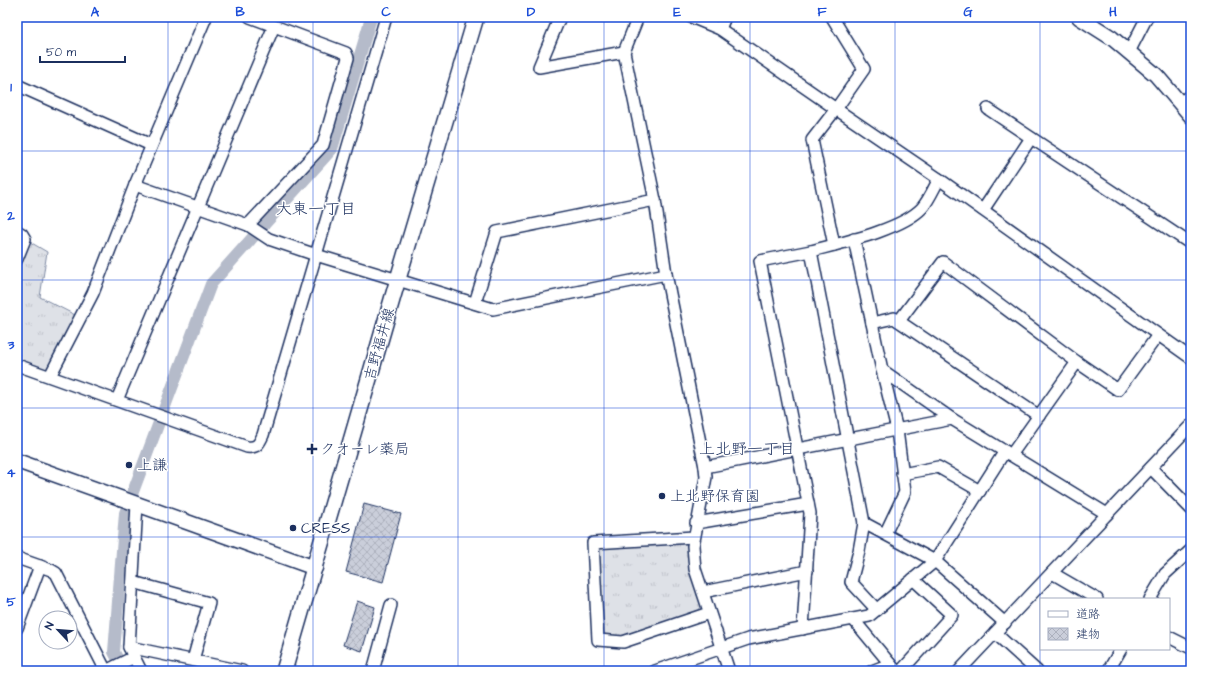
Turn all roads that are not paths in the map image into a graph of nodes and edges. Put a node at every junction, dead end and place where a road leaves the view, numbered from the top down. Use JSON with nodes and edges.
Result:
{"nodes":[{"id":1,"x":206,"y":17,"type":"edge"},
{"id":2,"x":250,"y":17,"type":"edge"},
{"id":3,"x":386,"y":17,"type":"edge"},
{"id":4,"x":476,"y":17,"type":"edge"},
{"id":5,"x":560,"y":17,"type":"edge"},
{"id":6,"x":638,"y":17,"type":"edge"},
{"id":7,"x":691,"y":17,"type":"edge"},
{"id":8,"x":725,"y":17,"type":"edge"},
{"id":9,"x":832,"y":17,"type":"edge"},
{"id":10,"x":1079,"y":17,"type":"edge"},
{"id":11,"x":1147,"y":17,"type":"edge"},
{"id":12,"x":274,"y":26,"type":"junction"},
{"id":13,"x":720,"y":29,"type":"junction"},
{"id":14,"x":624,"y":52,"type":"junction"},
{"id":15,"x":1129,"y":52,"type":"junction"},
{"id":16,"x":17,"y":85,"type":"edge"},
{"id":17,"x":1185,"y":99,"type":"edge"},
{"id":18,"x":836,"y":109,"type":"junction"},
{"id":19,"x":988,"y":109,"type":"dead end"},
{"id":20,"x":1191,"y":116,"type":"edge"},
{"id":21,"x":1031,"y":138,"type":"junction"},
{"id":22,"x":151,"y":145,"type":"junction"},
{"id":23,"x":939,"y":179,"type":"junction"},
{"id":24,"x":135,"y":185,"type":"junction"},
{"id":25,"x":655,"y":200,"type":"junction"},
{"id":26,"x":198,"y":208,"type":"junction"},
{"id":27,"x":983,"y":210,"type":"junction"},
{"id":28,"x":248,"y":225,"type":"junction"},
{"id":29,"x":17,"y":231,"type":"edge"},
{"id":30,"x":854,"y":239,"type":"junction"},
{"id":31,"x":1191,"y":244,"type":"edge"},
{"id":32,"x":834,"y":245,"type":"junction"},
{"id":33,"x":811,"y":251,"type":"junction"},
{"id":34,"x":316,"y":255,"type":"junction"},
{"id":35,"x":17,"y":259,"type":"edge"},
{"id":36,"x":666,"y":274,"type":"junction"},
{"id":37,"x":398,"y":279,"type":"junction"},
{"id":38,"x":475,"y":303,"type":"junction"},
{"id":39,"x":899,"y":321,"type":"junction"},
{"id":40,"x":872,"y":323,"type":"junction"},
{"id":41,"x":1158,"y":335,"type":"junction"},
{"id":42,"x":1191,"y":358,"type":"edge"},
{"id":43,"x":1077,"y":362,"type":"junction"},
{"id":44,"x":18,"y":367,"type":"edge"},
{"id":45,"x":882,"y":370,"type":"junction"},
{"id":46,"x":50,"y":376,"type":"junction"},
{"id":47,"x":117,"y":400,"type":"junction"},
{"id":48,"x":1039,"y":416,"type":"junction"},
{"id":49,"x":952,"y":419,"type":"junction"},
{"id":50,"x":1191,"y":424,"type":"edge"},
{"id":51,"x":897,"y":430,"type":"junction"},
{"id":52,"x":847,"y":440,"type":"junction"},
{"id":53,"x":797,"y":449,"type":"junction"},
{"id":54,"x":1008,"y":453,"type":"junction"},
{"id":55,"x":17,"y":461,"type":"edge"},
{"id":56,"x":706,"y":467,"type":"junction"},
{"id":57,"x":1150,"y":468,"type":"junction"},
{"id":58,"x":902,"y":474,"type":"junction"},
{"id":59,"x":980,"y":491,"type":"junction"},
{"id":60,"x":136,"y":504,"type":"junction"},
{"id":61,"x":808,"y":504,"type":"junction"},
{"id":62,"x":1191,"y":509,"type":"edge"},
{"id":63,"x":1107,"y":514,"type":"junction"},
{"id":64,"x":696,"y":523,"type":"junction"},
{"id":65,"x":864,"y":523,"type":"junction"},
{"id":66,"x":885,"y":534,"type":"junction"},
{"id":67,"x":694,"y":538,"type":"junction"},
{"id":68,"x":1191,"y":550,"type":"edge"},
{"id":69,"x":17,"y":558,"type":"edge"},
{"id":70,"x":935,"y":560,"type":"junction"},
{"id":71,"x":40,"y":566,"type":"junction"},
{"id":72,"x":315,"y":568,"type":"junction"},
{"id":73,"x":807,"y":571,"type":"junction"},
{"id":74,"x":1052,"y":573,"type":"junction"},
{"id":75,"x":913,"y":579,"type":"junction"},
{"id":76,"x":133,"y":582,"type":"junction"},
{"id":77,"x":702,"y":592,"type":"junction"},
{"id":78,"x":1095,"y":598,"type":"edge"},
{"id":79,"x":1151,"y":598,"type":"edge"},
{"id":80,"x":391,"y":605,"type":"dead end"},
{"id":81,"x":876,"y":610,"type":"junction"},
{"id":82,"x":709,"y":613,"type":"junction"},
{"id":83,"x":853,"y":619,"type":"junction"},
{"id":84,"x":1005,"y":623,"type":"junction"},
{"id":85,"x":17,"y":628,"type":"edge"},
{"id":86,"x":803,"y":629,"type":"junction"},
{"id":87,"x":995,"y":633,"type":"junction"},
{"id":88,"x":1170,"y":638,"type":"edge"},
{"id":89,"x":129,"y":647,"type":"junction"},
{"id":90,"x":720,"y":648,"type":"junction"},
{"id":91,"x":1191,"y":648,"type":"edge"},
{"id":92,"x":1120,"y":650,"type":"edge"},
{"id":93,"x":134,"y":657,"type":"junction"},
{"id":94,"x":193,"y":660,"type":"junction"},
{"id":95,"x":893,"y":667,"type":"edge"},
{"id":96,"x":141,"y":671,"type":"edge"},
{"id":97,"x":242,"y":671,"type":"edge"},
{"id":98,"x":284,"y":671,"type":"edge"},
{"id":99,"x":373,"y":671,"type":"edge"},
{"id":100,"x":655,"y":671,"type":"edge"},
{"id":101,"x":729,"y":671,"type":"edge"},
{"id":102,"x":872,"y":671,"type":"edge"},
{"id":103,"x":901,"y":671,"type":"edge"},
{"id":104,"x":960,"y":671,"type":"edge"},
{"id":105,"x":1037,"y":671,"type":"edge"},
{"id":106,"x":1108,"y":671,"type":"edge"}],
"edges":[{"from":1,"to":22,"type":"street"},
{"from":2,"to":12,"type":"street"},
{"from":3,"to":34,"type":"street"},
{"from":4,"to":37,"type":"main road","name":"吉野福井線"},
{"from":5,"to":14,"type":"street"},
{"from":6,"to":14,"type":"street"},
{"from":7,"to":13,"type":"street"},
{"from":8,"to":13,"type":"street"},
{"from":9,"to":18,"type":"street"},
{"from":10,"to":15,"type":"street"},
{"from":11,"to":15,"type":"street"},
{"from":12,"to":26,"type":"street"},
{"from":12,"to":28,"type":"street"},
{"from":13,"to":18,"type":"street"},
{"from":14,"to":25,"type":"street"},
{"from":15,"to":17,"type":"street"},
{"from":16,"to":22,"type":"street"},
{"from":17,"to":20,"type":"street"},
{"from":18,"to":23,"type":"street"},
{"from":18,"to":32,"type":"street"},
{"from":19,"to":21,"type":"street"},
{"from":21,"to":27,"type":"street"},
{"from":21,"to":31,"type":"street"},
{"from":22,"to":24,"type":"street"},
{"from":23,"to":27,"type":"street"},
{"from":23,"to":30,"type":"street"},
{"from":24,"to":26,"type":"street"},
{"from":24,"to":46,"type":"street"},
{"from":25,"to":36,"type":"street"},
{"from":25,"to":38,"type":"street"},
{"from":26,"to":28,"type":"street"},
{"from":26,"to":47,"type":"street"},
{"from":27,"to":41,"type":"street"},
{"from":28,"to":34,"type":"street"},
{"from":29,"to":35,"type":"street"},
{"from":30,"to":32,"type":"street"},
{"from":30,"to":40,"type":"street"},
{"from":32,"to":33,"type":"street"},
{"from":33,"to":52,"type":"street"},
{"from":33,"to":53,"type":"street"},
{"from":34,"to":37,"type":"street"},
{"from":34,"to":47,"type":"street"},
{"from":36,"to":38,"type":"street"},
{"from":36,"to":56,"type":"street"},
{"from":37,"to":38,"type":"street"},
{"from":37,"to":72,"type":"main road","name":"吉野福井線"},
{"from":39,"to":40,"type":"street"},
{"from":39,"to":43,"type":"street"},
{"from":39,"to":48,"type":"street"},
{"from":40,"to":45,"type":"street"},
{"from":41,"to":42,"type":"street"},
{"from":41,"to":43,"type":"street"},
{"from":43,"to":48,"type":"street"},
{"from":44,"to":46,"type":"street"},
{"from":45,"to":49,"type":"street"},
{"from":45,"to":51,"type":"street"},
{"from":46,"to":47,"type":"street"},
{"from":48,"to":54,"type":"street"},
{"from":49,"to":51,"type":"street"},
{"from":49,"to":54,"type":"street"},
{"from":50,"to":57,"type":"street"},
{"from":51,"to":52,"type":"street"},
{"from":51,"to":58,"type":"street"},
{"from":52,"to":53,"type":"street"},
{"from":52,"to":65,"type":"street"},
{"from":53,"to":56,"type":"street"},
{"from":53,"to":61,"type":"street"},
{"from":54,"to":59,"type":"street"},
{"from":54,"to":63,"type":"street"},
{"from":55,"to":60,"type":"street"},
{"from":56,"to":64,"type":"street"},
{"from":57,"to":62,"type":"street"},
{"from":57,"to":63,"type":"street"},
{"from":58,"to":59,"type":"street"},
{"from":58,"to":66,"type":"street"},
{"from":59,"to":70,"type":"street"},
{"from":60,"to":72,"type":"street"},
{"from":60,"to":76,"type":"street"},
{"from":61,"to":64,"type":"street"},
{"from":61,"to":73,"type":"street"},
{"from":63,"to":74,"type":"street"},
{"from":64,"to":67,"type":"street"},
{"from":65,"to":66,"type":"street"},
{"from":65,"to":81,"type":"street"},
{"from":66,"to":70,"type":"street"},
{"from":67,"to":77,"type":"street"},
{"from":67,"to":82,"type":"street"},
{"from":68,"to":79,"type":"street"},
{"from":69,"to":71,"type":"street"},
{"from":70,"to":75,"type":"street"},
{"from":70,"to":84,"type":"street"},
{"from":71,"to":85,"type":"street"},
{"from":71,"to":93,"type":"street"},
{"from":72,"to":98,"type":"main road","name":"吉野福井線"},
{"from":73,"to":77,"type":"street"},
{"from":73,"to":86,"type":"street"},
{"from":74,"to":78,"type":"street"},
{"from":74,"to":84,"type":"street"},
{"from":75,"to":81,"type":"street"},
{"from":75,"to":103,"type":"street"},
{"from":76,"to":89,"type":"street"},
{"from":76,"to":94,"type":"street"},
{"from":77,"to":82,"type":"street"},
{"from":80,"to":99,"type":"street"},
{"from":81,"to":83,"type":"street"},
{"from":82,"to":90,"type":"street"},
{"from":83,"to":86,"type":"street"},
{"from":83,"to":95,"type":"street"},
{"from":84,"to":87,"type":"street"},
{"from":86,"to":90,"type":"street"},
{"from":87,"to":104,"type":"street"},
{"from":87,"to":105,"type":"street"},
{"from":88,"to":91,"type":"street"},
{"from":89,"to":93,"type":"street"},
{"from":89,"to":94,"type":"street"},
{"from":90,"to":100,"type":"street"},
{"from":90,"to":101,"type":"street"},
{"from":92,"to":106,"type":"street"},
{"from":93,"to":96,"type":"street"},
{"from":94,"to":97,"type":"street"},
{"from":95,"to":102,"type":"street"}]}
